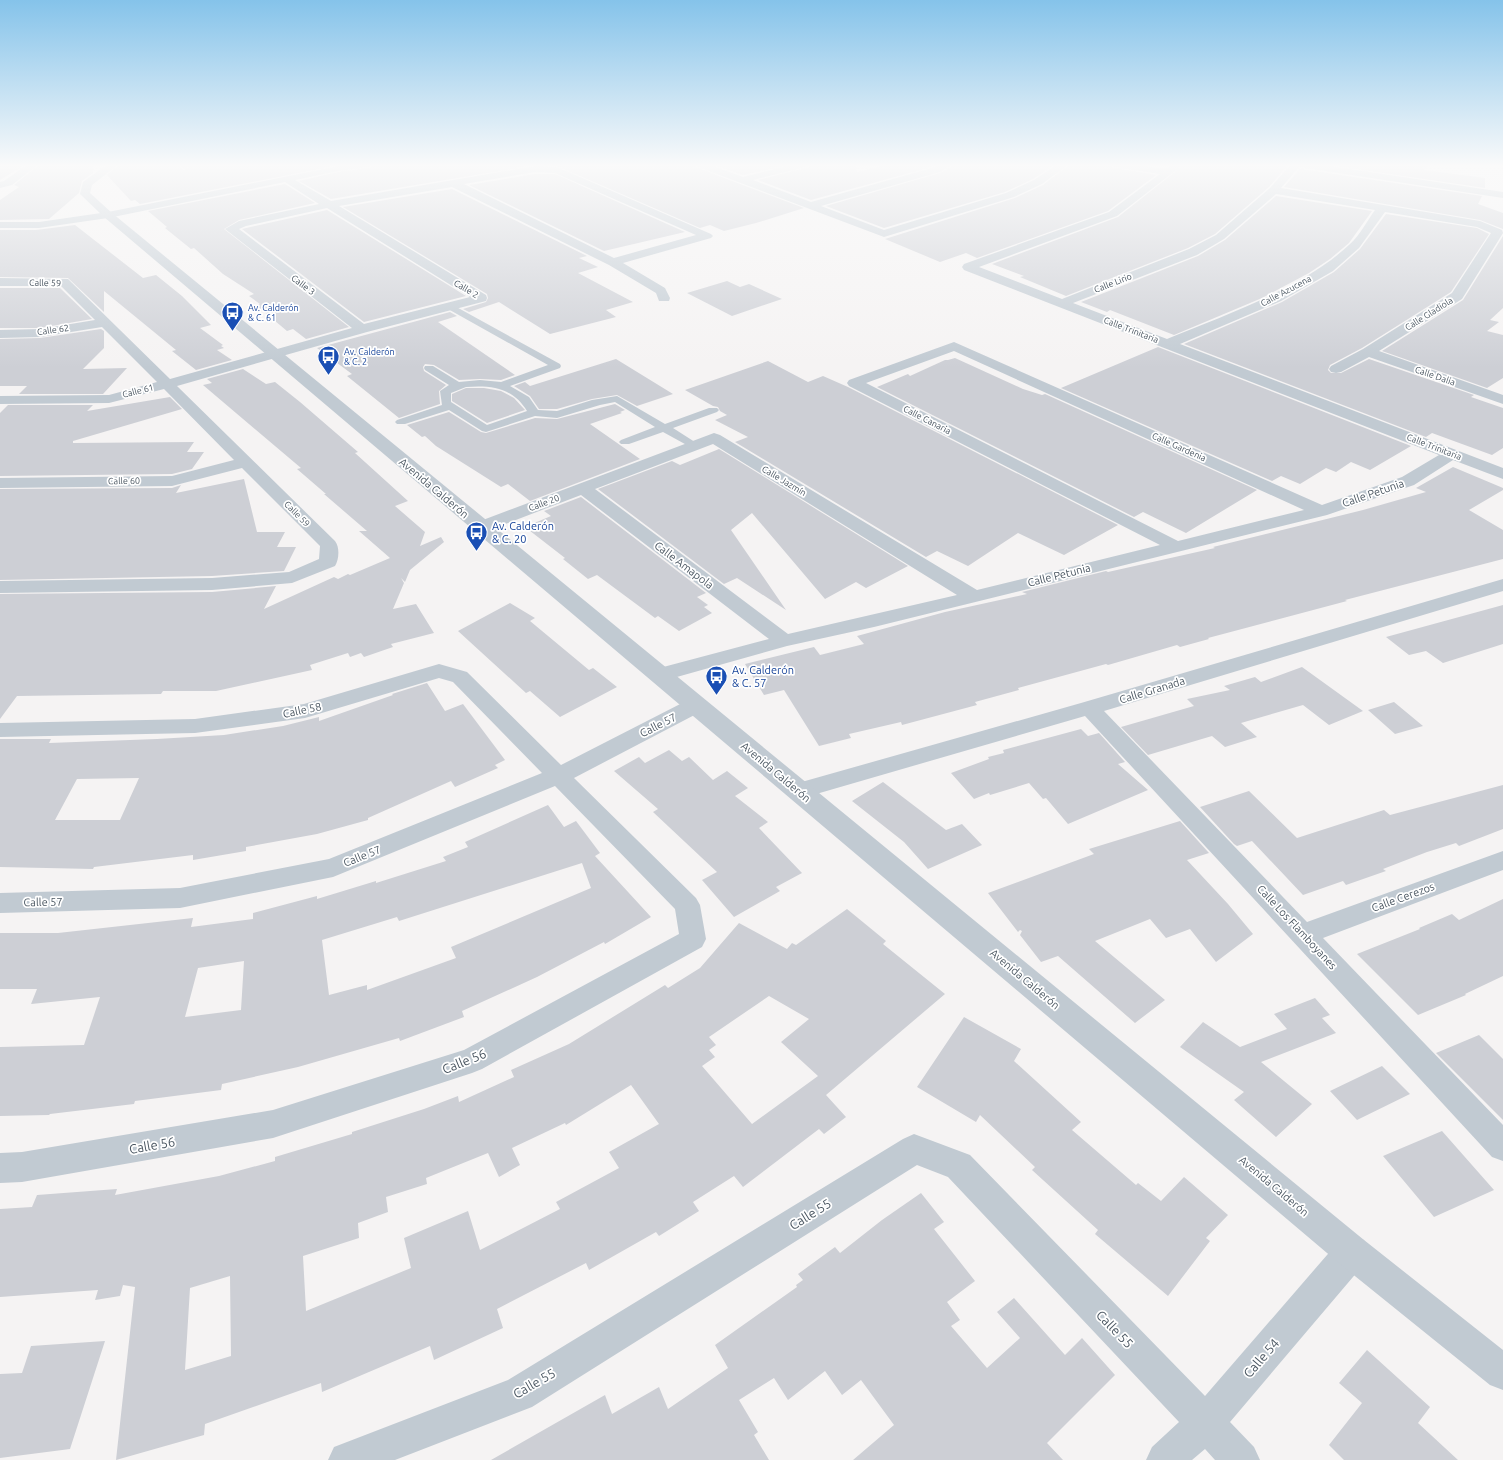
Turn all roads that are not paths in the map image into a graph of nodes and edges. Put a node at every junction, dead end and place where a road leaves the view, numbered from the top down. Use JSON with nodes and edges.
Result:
{"nodes":[{"id":1,"x":129,"y":232,"type":"edge"},
{"id":2,"x":234,"y":232,"type":"edge"},
{"id":3,"x":373,"y":232,"type":"edge"},
{"id":4,"x":553,"y":232,"type":"edge"},
{"id":5,"x":698,"y":232,"type":"edge"},
{"id":6,"x":879,"y":232,"type":"edge"},
{"id":7,"x":890,"y":232,"type":"edge"},
{"id":8,"x":1063,"y":232,"type":"edge"},
{"id":9,"x":1226,"y":232,"type":"edge"},
{"id":10,"x":1365,"y":232,"type":"edge"},
{"id":11,"x":1498,"y":232,"type":"edge"},
{"id":12,"x":613,"y":262,"type":"junction"},
{"id":13,"x":0,"y":282,"type":"edge"},
{"id":14,"x":664,"y":298,"type":"dead end"},
{"id":15,"x":1062,"y":303,"type":"junction"},
{"id":16,"x":451,"y":307,"type":"junction"},
{"id":17,"x":106,"y":322,"type":"junction"},
{"id":18,"x":362,"y":329,"type":"junction"},
{"id":19,"x":0,"y":334,"type":"edge"},
{"id":20,"x":1168,"y":344,"type":"junction"},
{"id":21,"x":1368,"y":352,"type":"junction"},
{"id":22,"x":272,"y":353,"type":"junction"},
{"id":23,"x":429,"y":368,"type":"dead end"},
{"id":24,"x":1336,"y":369,"type":"dead end"},
{"id":25,"x":167,"y":384,"type":"junction"},
{"id":26,"x":1037,"y":384,"type":"joint"},
{"id":27,"x":456,"y":385,"type":"junction"},
{"id":28,"x":502,"y":385,"type":"junction"},
{"id":29,"x":0,"y":400,"type":"edge"},
{"id":30,"x":1503,"y":400,"type":"edge"},
{"id":31,"x":451,"y":406,"type":"junction"},
{"id":32,"x":713,"y":410,"type":"dead end"},
{"id":33,"x":534,"y":414,"type":"junction"},
{"id":34,"x":401,"y":422,"type":"dead end"},
{"id":35,"x":664,"y":428,"type":"junction"},
{"id":36,"x":626,"y":442,"type":"dead end"},
{"id":37,"x":694,"y":446,"type":"junction"},
{"id":38,"x":1452,"y":454,"type":"junction"},
{"id":39,"x":245,"y":462,"type":"junction"},
{"id":40,"x":1503,"y":474,"type":"edge"},
{"id":41,"x":0,"y":483,"type":"edge"},
{"id":42,"x":584,"y":489,"type":"junction"},
{"id":43,"x":1321,"y":511,"type":"junction"},
{"id":44,"x":481,"y":527,"type":"junction"},
{"id":45,"x":1175,"y":546,"type":"junction"},
{"id":46,"x":1503,"y":585,"type":"edge"},
{"id":47,"x":0,"y":587,"type":"edge"},
{"id":48,"x":973,"y":596,"type":"junction"},
{"id":49,"x":784,"y":640,"type":"junction"},
{"id":50,"x":659,"y":675,"type":"junction"},
{"id":51,"x":696,"y":705,"type":"junction"},
{"id":52,"x":1089,"y":708,"type":"junction"},
{"id":53,"x":0,"y":730,"type":"edge"},
{"id":54,"x":558,"y":776,"type":"junction"},
{"id":55,"x":799,"y":791,"type":"junction"},
{"id":56,"x":1503,"y":860,"type":"edge"},
{"id":57,"x":0,"y":903,"type":"edge"},
{"id":58,"x":1304,"y":934,"type":"junction"},
{"id":59,"x":1503,"y":1147,"type":"edge"},
{"id":60,"x":0,"y":1168,"type":"edge"},
{"id":61,"x":1352,"y":1252,"type":"junction"},
{"id":62,"x":1503,"y":1372,"type":"edge"},
{"id":63,"x":1205,"y":1423,"type":"junction"},
{"id":64,"x":347,"y":1460,"type":"edge"},
{"id":65,"x":1165,"y":1460,"type":"edge"},
{"id":66,"x":1241,"y":1460,"type":"edge"}],
"edges":[{"from":1,"to":22,"type":"street","name":"Avenida Calderón"},
{"from":2,"to":18,"type":"street","name":"Calle 3"},
{"from":3,"to":16,"type":"street","name":"Calle 2"},
{"from":4,"to":12,"type":"street"},
{"from":5,"to":12,"type":"street"},
{"from":6,"to":7,"type":"street"},
{"from":8,"to":15,"type":"street","name":"Calle Trinitaria"},
{"from":9,"to":15,"type":"street","name":"Calle Lirio"},
{"from":10,"to":20,"type":"street","name":"Calle Azucena"},
{"from":11,"to":21,"type":"street","name":"Calle Gladiola"},
{"from":12,"to":14,"type":"street"},
{"from":13,"to":17,"type":"street","name":"Calle 59"},
{"from":15,"to":20,"type":"street","name":"Calle Trinitaria"},
{"from":16,"to":18,"type":"street","name":"Calle 2"},
{"from":16,"to":28,"type":"lane"},
{"from":17,"to":19,"type":"street","name":"Calle 62"},
{"from":17,"to":25,"type":"street","name":"Calle 59"},
{"from":18,"to":22,"type":"street","name":"Calle 2"},
{"from":20,"to":38,"type":"street","name":"Calle Trinitaria"},
{"from":21,"to":24,"type":"street"},
{"from":21,"to":30,"type":"street","name":"Calle Dalia"},
{"from":22,"to":25,"type":"street","name":"Calle 61"},
{"from":22,"to":44,"type":"street","name":"Avenida Calderón"},
{"from":23,"to":27,"type":"lane"},
{"from":25,"to":29,"type":"street","name":"Calle 61"},
{"from":25,"to":39,"type":"street","name":"Calle 59"},
{"from":26,"to":43,"type":"street","name":"Calle Gardenia"},
{"from":26,"to":45,"type":"street","name":"Calle Canaria"},
{"from":27,"to":28,"type":"lane"},
{"from":27,"to":31,"type":"lane"},
{"from":28,"to":33,"type":"lane"},
{"from":31,"to":33,"type":"lane"},
{"from":31,"to":34,"type":"lane"},
{"from":32,"to":35,"type":"lane"},
{"from":33,"to":35,"type":"lane"},
{"from":35,"to":36,"type":"lane"},
{"from":35,"to":37,"type":"lane"},
{"from":37,"to":42,"type":"street","name":"Calle Jazmín"},
{"from":37,"to":48,"type":"street","name":"Calle Jazmín"},
{"from":38,"to":40,"type":"street","name":"Calle Trinitaria"},
{"from":38,"to":43,"type":"street","name":"Calle Petunia"},
{"from":39,"to":41,"type":"street","name":"Calle 60"},
{"from":39,"to":47,"type":"street","name":"Calle 59"},
{"from":42,"to":44,"type":"street","name":"Calle 20"},
{"from":42,"to":49,"type":"street","name":"Calle Amapola"},
{"from":43,"to":45,"type":"street","name":"Calle Petunia"},
{"from":44,"to":50,"type":"street","name":"Avenida Calderón"},
{"from":45,"to":48,"type":"street","name":"Calle Petunia"},
{"from":46,"to":52,"type":"street","name":"Calle Granada"},
{"from":48,"to":49,"type":"street","name":"Calle Petunia"},
{"from":49,"to":50,"type":"street","name":"Calle Petunia"},
{"from":50,"to":51,"type":"street","name":"Avenida Calderón"},
{"from":51,"to":54,"type":"street","name":"Calle 57"},
{"from":51,"to":55,"type":"street","name":"Avenida Calderón"},
{"from":52,"to":55,"type":"street","name":"Calle Granada"},
{"from":52,"to":58,"type":"street","name":"Calle Los Flamboyanes"},
{"from":53,"to":54,"type":"street","name":"Calle 58"},
{"from":54,"to":57,"type":"street","name":"Calle 57"},
{"from":54,"to":60,"type":"street","name":"Calle 56"},
{"from":55,"to":61,"type":"street","name":"Avenida Calderón"},
{"from":56,"to":58,"type":"street","name":"Calle Cerezos"},
{"from":58,"to":59,"type":"street","name":"Calle Los Flamboyanes"},
{"from":61,"to":62,"type":"street","name":"Avenida Calderón"},
{"from":61,"to":63,"type":"street","name":"Calle 54"},
{"from":63,"to":64,"type":"street","name":"Calle 55"},
{"from":63,"to":65,"type":"street","name":"Calle 54"},
{"from":63,"to":66,"type":"street"}]}
